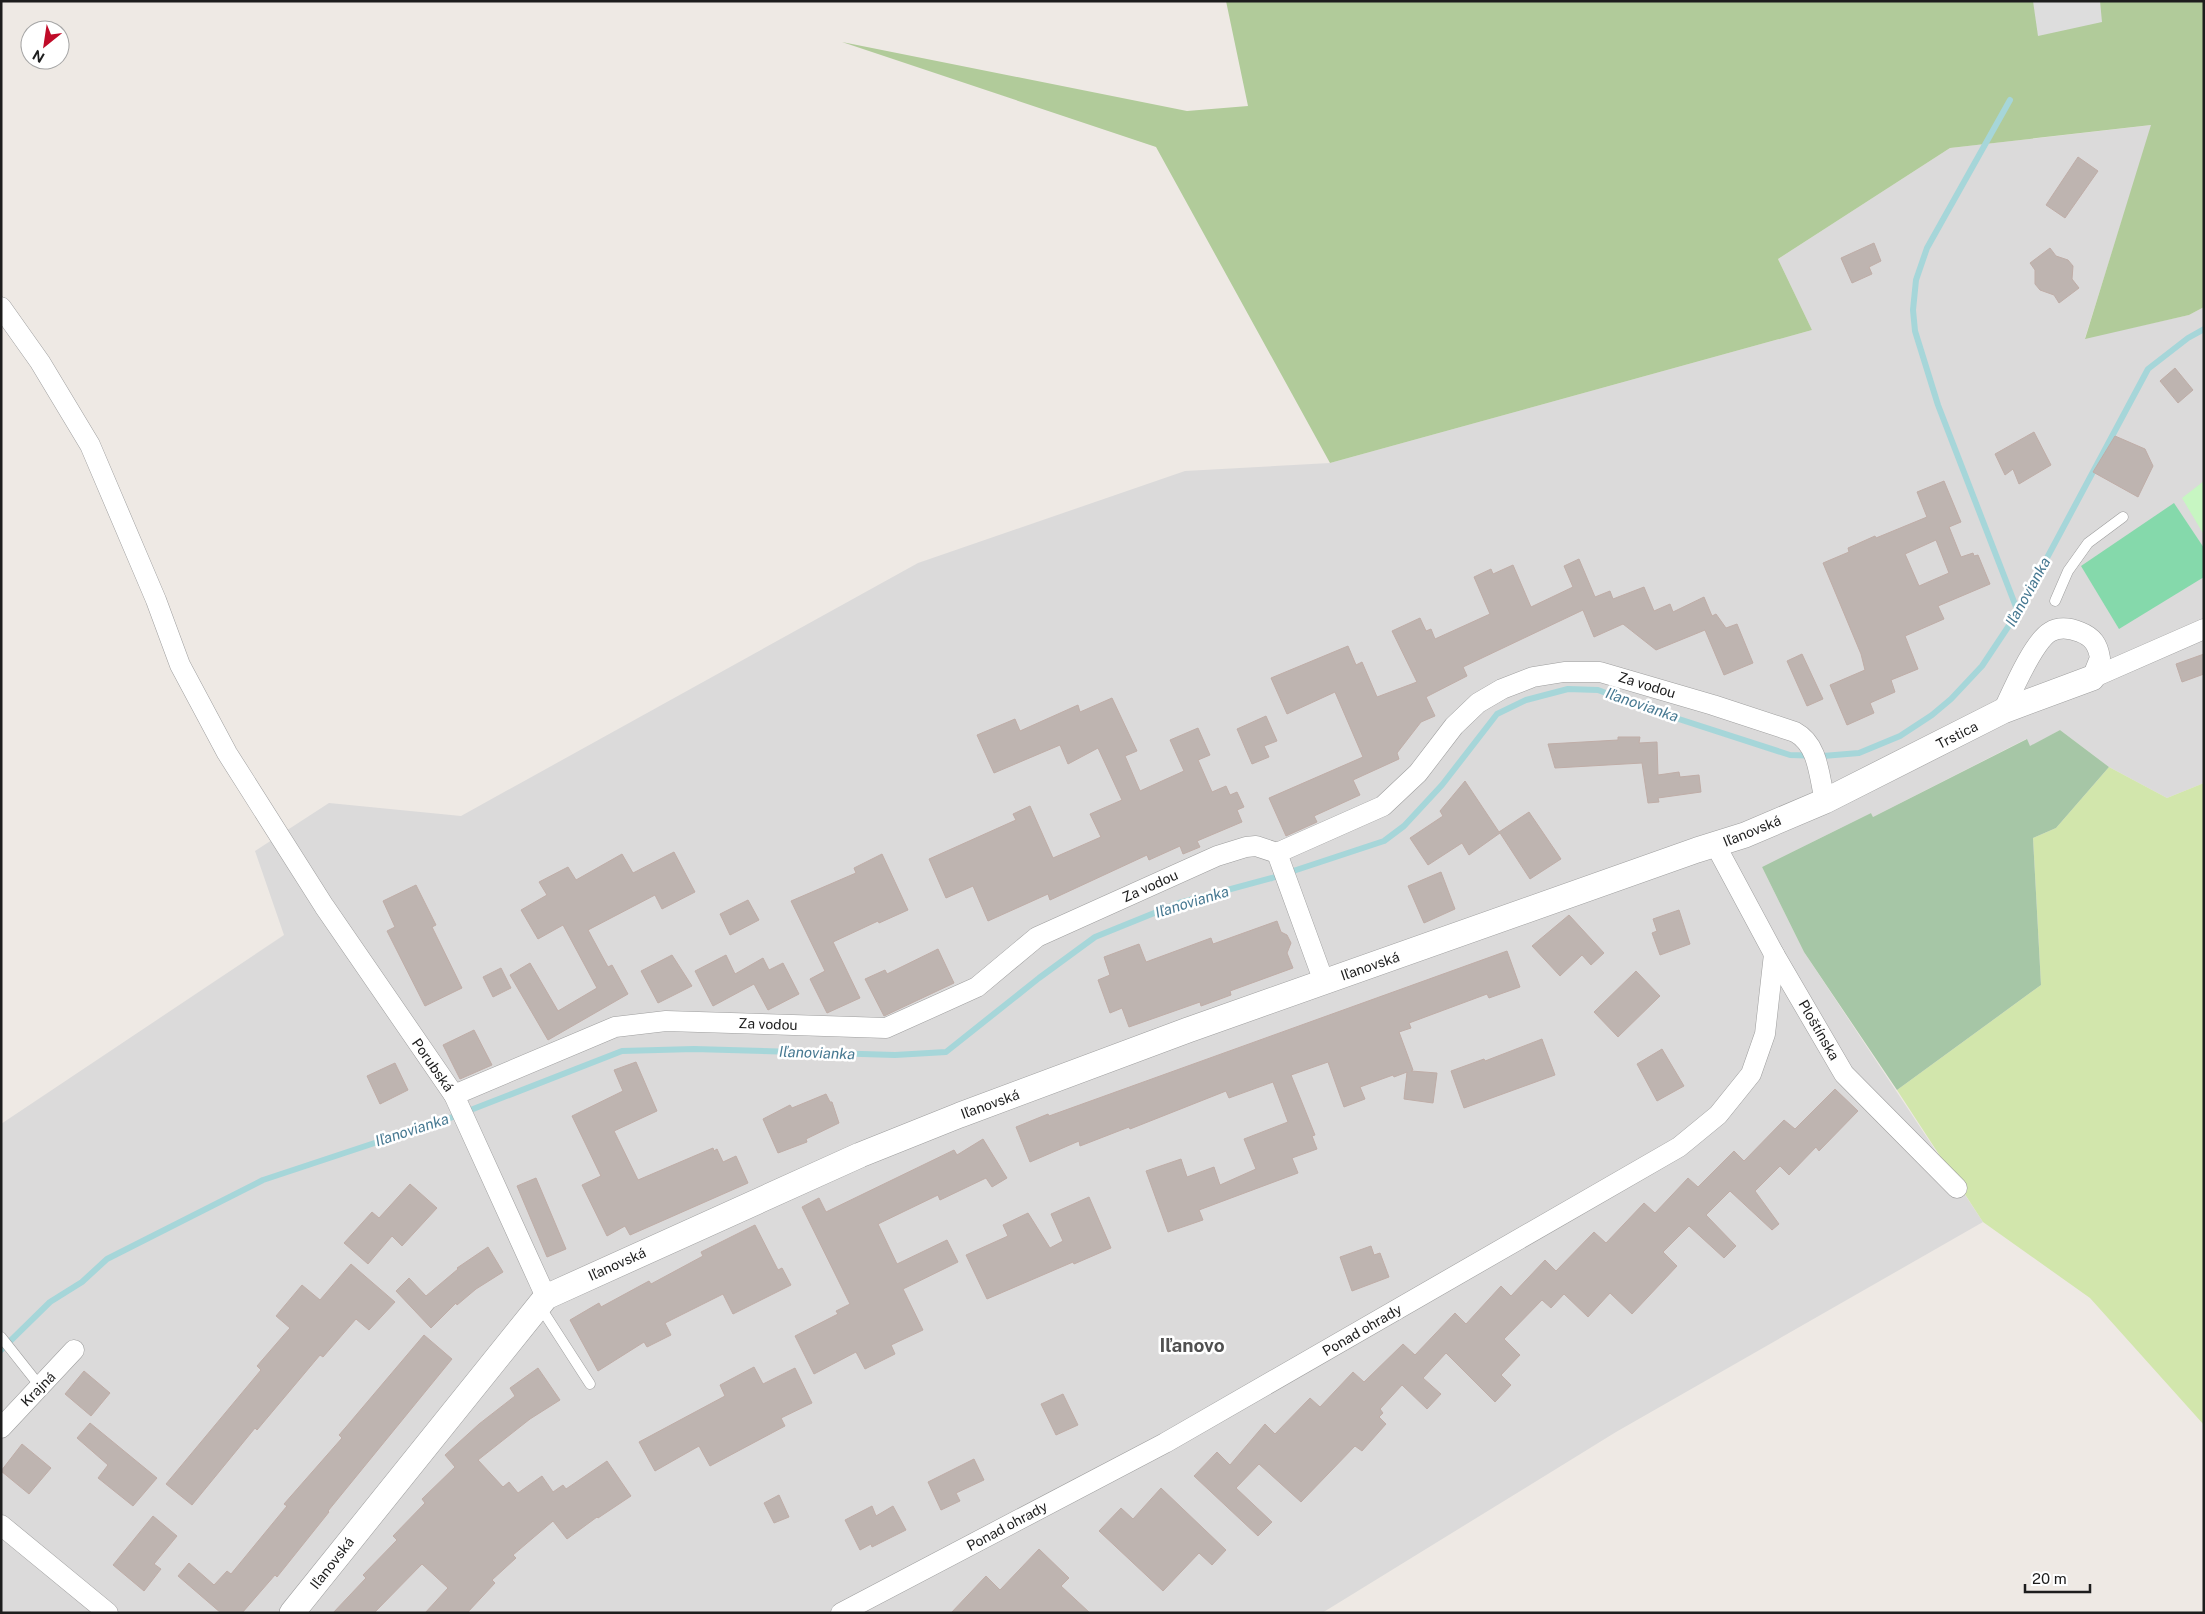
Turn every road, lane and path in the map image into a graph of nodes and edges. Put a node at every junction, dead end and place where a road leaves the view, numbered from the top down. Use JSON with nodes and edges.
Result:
{"nodes":[{"id":1,"x":1,"y":307,"type":"edge"},
{"id":2,"x":2123,"y":518,"type":"dead end"},
{"id":3,"x":2055,"y":601,"type":"dead end"},
{"id":4,"x":2204,"y":629,"type":"edge"},
{"id":5,"x":2092,"y":678,"type":"junction"},
{"id":6,"x":2003,"y":712,"type":"junction"},
{"id":7,"x":1825,"y":801,"type":"junction"},
{"id":8,"x":1716,"y":846,"type":"junction"},
{"id":9,"x":1279,"y":856,"type":"junction"},
{"id":10,"x":1774,"y":954,"type":"junction"},
{"id":11,"x":1324,"y":982,"type":"junction"},
{"id":12,"x":456,"y":1099,"type":"junction"},
{"id":13,"x":1957,"y":1188,"type":"dead end"},
{"id":14,"x":542,"y":1301,"type":"junction"},
{"id":15,"x":1,"y":1337,"type":"edge"},
{"id":16,"x":74,"y":1350,"type":"dead end"},
{"id":17,"x":590,"y":1384,"type":"dead end"},
{"id":18,"x":39,"y":1385,"type":"junction"},
{"id":19,"x":1,"y":1428,"type":"edge"},
{"id":20,"x":1,"y":1525,"type":"edge"},
{"id":21,"x":108,"y":1613,"type":"edge"},
{"id":22,"x":292,"y":1613,"type":"edge"},
{"id":23,"x":841,"y":1613,"type":"edge"}],
"edges":[{"from":1,"to":12,"type":"street","name":"Porubská"},
{"from":2,"to":3,"type":"lane"},
{"from":4,"to":5,"type":"street"},
{"from":5,"to":6,"type":"street","name":"Trstica"},
{"from":5,"to":6,"type":"street"},
{"from":6,"to":7,"type":"street","name":"Trstica"},
{"from":7,"to":8,"type":"street","name":"Iľanovská"},
{"from":7,"to":9,"type":"street","name":"Za vodou"},
{"from":8,"to":10,"type":"street","name":"Ploštínska"},
{"from":8,"to":11,"type":"street","name":"Iľanovská"},
{"from":9,"to":11,"type":"street"},
{"from":9,"to":12,"type":"street","name":"Za vodou"},
{"from":10,"to":13,"type":"street","name":"Ploštínska"},
{"from":10,"to":23,"type":"street","name":"Ponad ohrady"},
{"from":11,"to":14,"type":"street","name":"Iľanovská"},
{"from":12,"to":14,"type":"street","name":"Porubská"},
{"from":14,"to":17,"type":"lane"},
{"from":14,"to":22,"type":"street","name":"Iľanovská"},
{"from":15,"to":18,"type":"lane"},
{"from":16,"to":18,"type":"street","name":"Krajná"},
{"from":18,"to":19,"type":"street","name":"Krajná"},
{"from":20,"to":21,"type":"street"}]}
